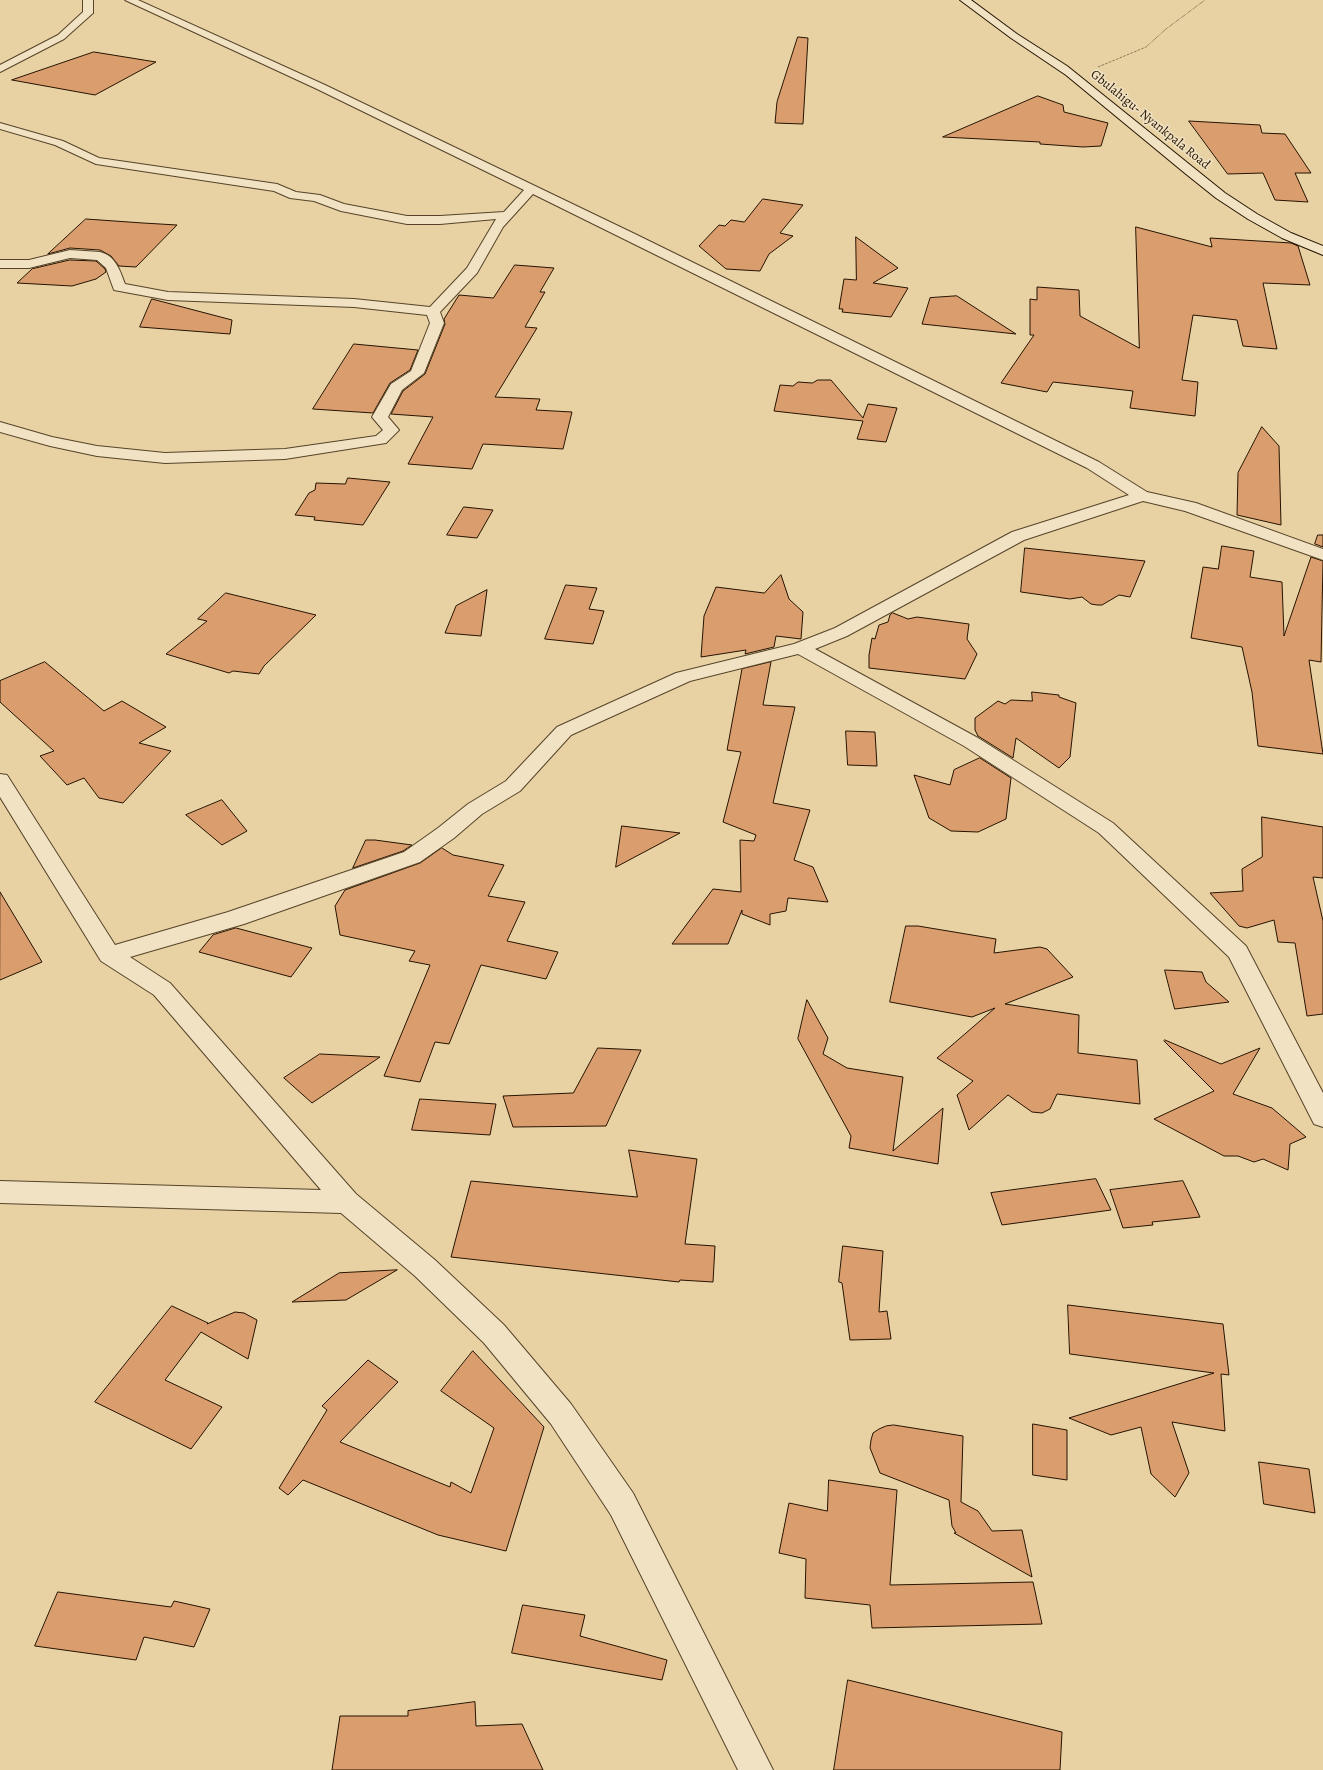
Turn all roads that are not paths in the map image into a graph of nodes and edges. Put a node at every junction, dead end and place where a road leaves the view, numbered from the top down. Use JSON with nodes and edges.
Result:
{"nodes":[{"id":1,"x":88,"y":0,"type":"edge"},
{"id":2,"x":130,"y":0,"type":"edge"},
{"id":3,"x":965,"y":0,"type":"edge"},
{"id":4,"x":0,"y":69,"type":"edge"},
{"id":5,"x":0,"y":126,"type":"edge"},
{"id":6,"x":531,"y":189,"type":"junction"},
{"id":7,"x":507,"y":215,"type":"junction"},
{"id":8,"x":1323,"y":251,"type":"edge"},
{"id":9,"x":0,"y":264,"type":"edge"},
{"id":10,"x":433,"y":311,"type":"junction"},
{"id":11,"x":0,"y":427,"type":"edge"},
{"id":12,"x":1142,"y":496,"type":"junction"},
{"id":13,"x":1323,"y":555,"type":"edge"},
{"id":14,"x":800,"y":648,"type":"junction"},
{"id":15,"x":0,"y":780,"type":"edge"},
{"id":16,"x":109,"y":955,"type":"junction"},
{"id":17,"x":1323,"y":1117,"type":"edge"},
{"id":18,"x":0,"y":1192,"type":"edge"},
{"id":19,"x":348,"y":1202,"type":"junction"},
{"id":20,"x":756,"y":1770,"type":"edge"}],
"edges":[{"from":1,"to":4,"type":"street"},
{"from":2,"to":6,"type":"street"},
{"from":3,"to":8,"type":"street","name":"Gbulahigu- Nyankpala Road"},
{"from":5,"to":7,"type":"street"},
{"from":6,"to":7,"type":"street"},
{"from":6,"to":12,"type":"street"},
{"from":7,"to":10,"type":"street"},
{"from":9,"to":10,"type":"street"},
{"from":10,"to":11,"type":"street"},
{"from":12,"to":13,"type":"street"},
{"from":12,"to":14,"type":"street"},
{"from":14,"to":16,"type":"street"},
{"from":14,"to":17,"type":"street"},
{"from":15,"to":16,"type":"street"},
{"from":16,"to":19,"type":"street"},
{"from":18,"to":19,"type":"street"},
{"from":19,"to":20,"type":"street"}]}
